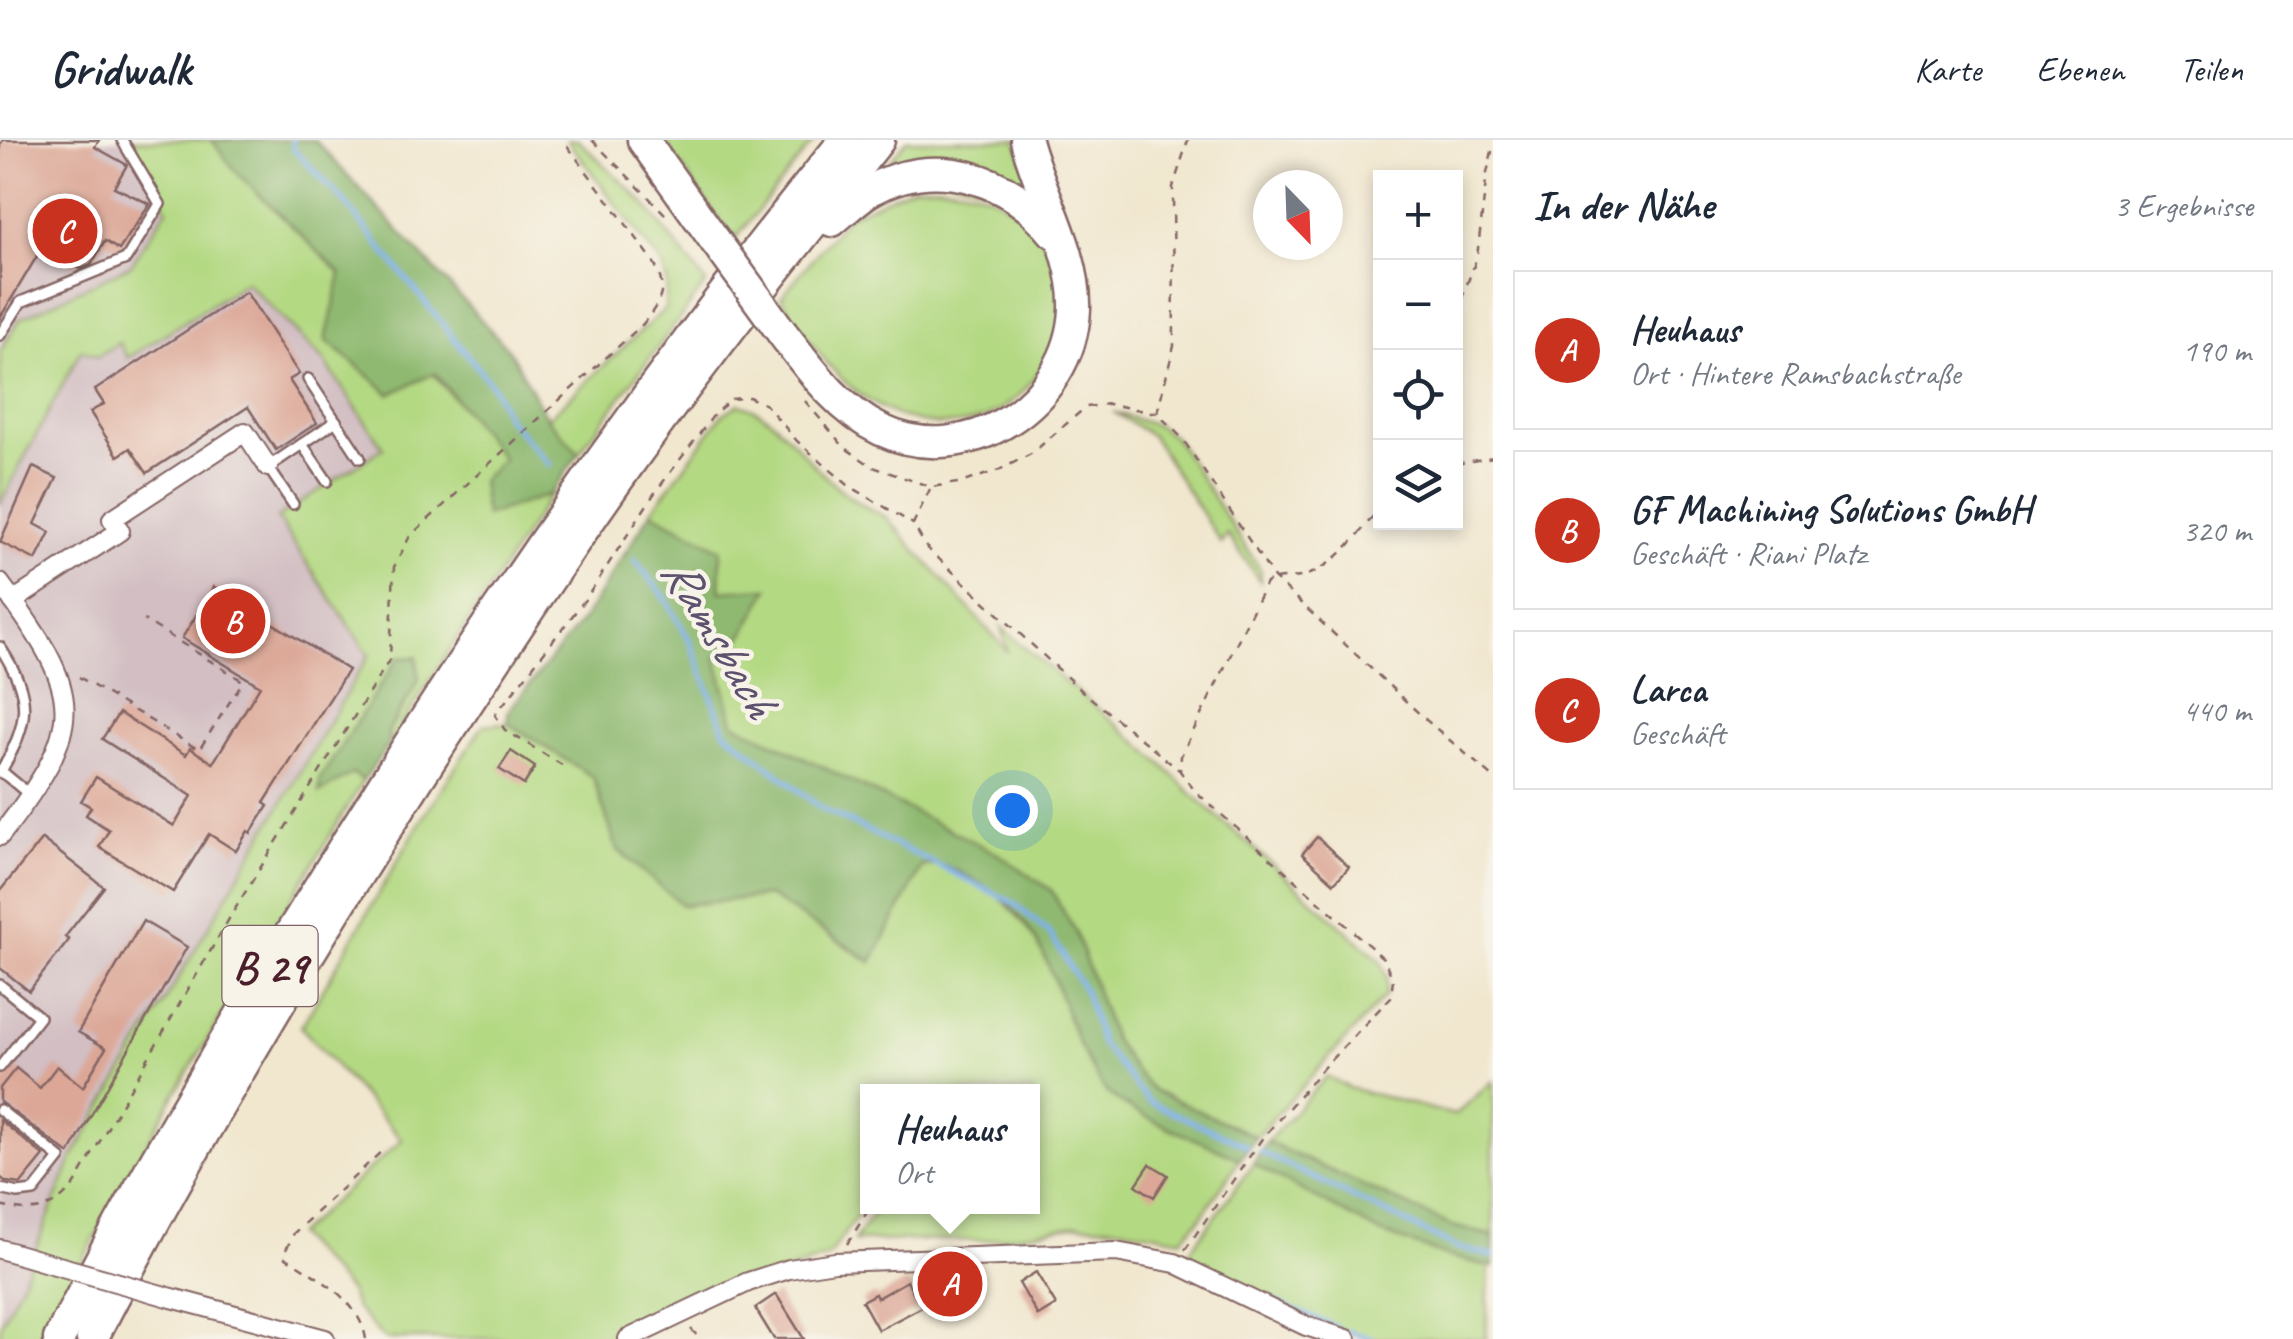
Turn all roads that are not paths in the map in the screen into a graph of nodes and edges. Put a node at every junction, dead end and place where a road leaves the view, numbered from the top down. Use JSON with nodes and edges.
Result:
{"nodes":[{"id":1,"x":122,"y":140,"type":"edge"},
{"id":2,"x":643,"y":140,"type":"edge"},
{"id":3,"x":823,"y":140,"type":"edge"},
{"id":4,"x":845,"y":140,"type":"edge"},
{"id":5,"x":879,"y":140,"type":"edge"},
{"id":6,"x":1026,"y":140,"type":"edge"},
{"id":7,"x":802,"y":193,"type":"junction"},
{"id":8,"x":802,"y":236,"type":"junction"},
{"id":9,"x":1062,"y":247,"type":"junction"},
{"id":10,"x":0,"y":335,"type":"edge"},
{"id":11,"x":308,"y":379,"type":"dead end"},
{"id":12,"x":336,"y":422,"type":"junction"},
{"id":13,"x":302,"y":444,"type":"junction"},
{"id":14,"x":360,"y":458,"type":"dead end"},
{"id":15,"x":268,"y":466,"type":"junction"},
{"id":16,"x":326,"y":481,"type":"dead end"},
{"id":17,"x":293,"y":504,"type":"dead end"},
{"id":18,"x":0,"y":583,"type":"edge"},
{"id":19,"x":14,"y":601,"type":"junction"},
{"id":20,"x":0,"y":647,"type":"edge"},
{"id":21,"x":1,"y":772,"type":"edge"},
{"id":22,"x":31,"y":796,"type":"junction"},
{"id":23,"x":0,"y":836,"type":"edge"},
{"id":24,"x":0,"y":985,"type":"edge"},
{"id":25,"x":0,"y":1067,"type":"edge"},
{"id":26,"x":0,"y":1110,"type":"edge"},
{"id":27,"x":0,"y":1189,"type":"edge"},
{"id":28,"x":0,"y":1248,"type":"edge"},
{"id":29,"x":59,"y":1339,"type":"edge"},
{"id":30,"x":92,"y":1339,"type":"edge"},
{"id":31,"x":324,"y":1339,"type":"edge"},
{"id":32,"x":628,"y":1339,"type":"edge"},
{"id":33,"x":1347,"y":1339,"type":"edge"}],
"edges":[{"from":1,"to":10,"type":"lane"},
{"from":2,"to":9,"type":"highway","bridge":true},
{"from":3,"to":7,"type":"highway"},
{"from":4,"to":7,"type":"highway","number":"B 29"},
{"from":5,"to":8,"type":"highway","number":"B 29"},
{"from":6,"to":9,"type":"highway"},
{"from":7,"to":29,"type":"highway","number":"B 29"},
{"from":8,"to":9,"type":"highway"},
{"from":8,"to":30,"type":"highway","number":"B 29"},
{"from":11,"to":12,"type":"lane"},
{"from":12,"to":13,"type":"lane"},
{"from":12,"to":14,"type":"lane"},
{"from":13,"to":15,"type":"lane"},
{"from":13,"to":16,"type":"lane"},
{"from":15,"to":17,"type":"lane"},
{"from":15,"to":19,"type":"street"},
{"from":18,"to":19,"type":"street"},
{"from":19,"to":22,"type":"street"},
{"from":20,"to":21,"type":"lane"},
{"from":21,"to":22,"type":"lane"},
{"from":22,"to":23,"type":"street"},
{"from":24,"to":25,"type":"lane"},
{"from":26,"to":27,"type":"lane"},
{"from":28,"to":31,"type":"street","bridge":true},
{"from":32,"to":33,"type":"street"}]}
